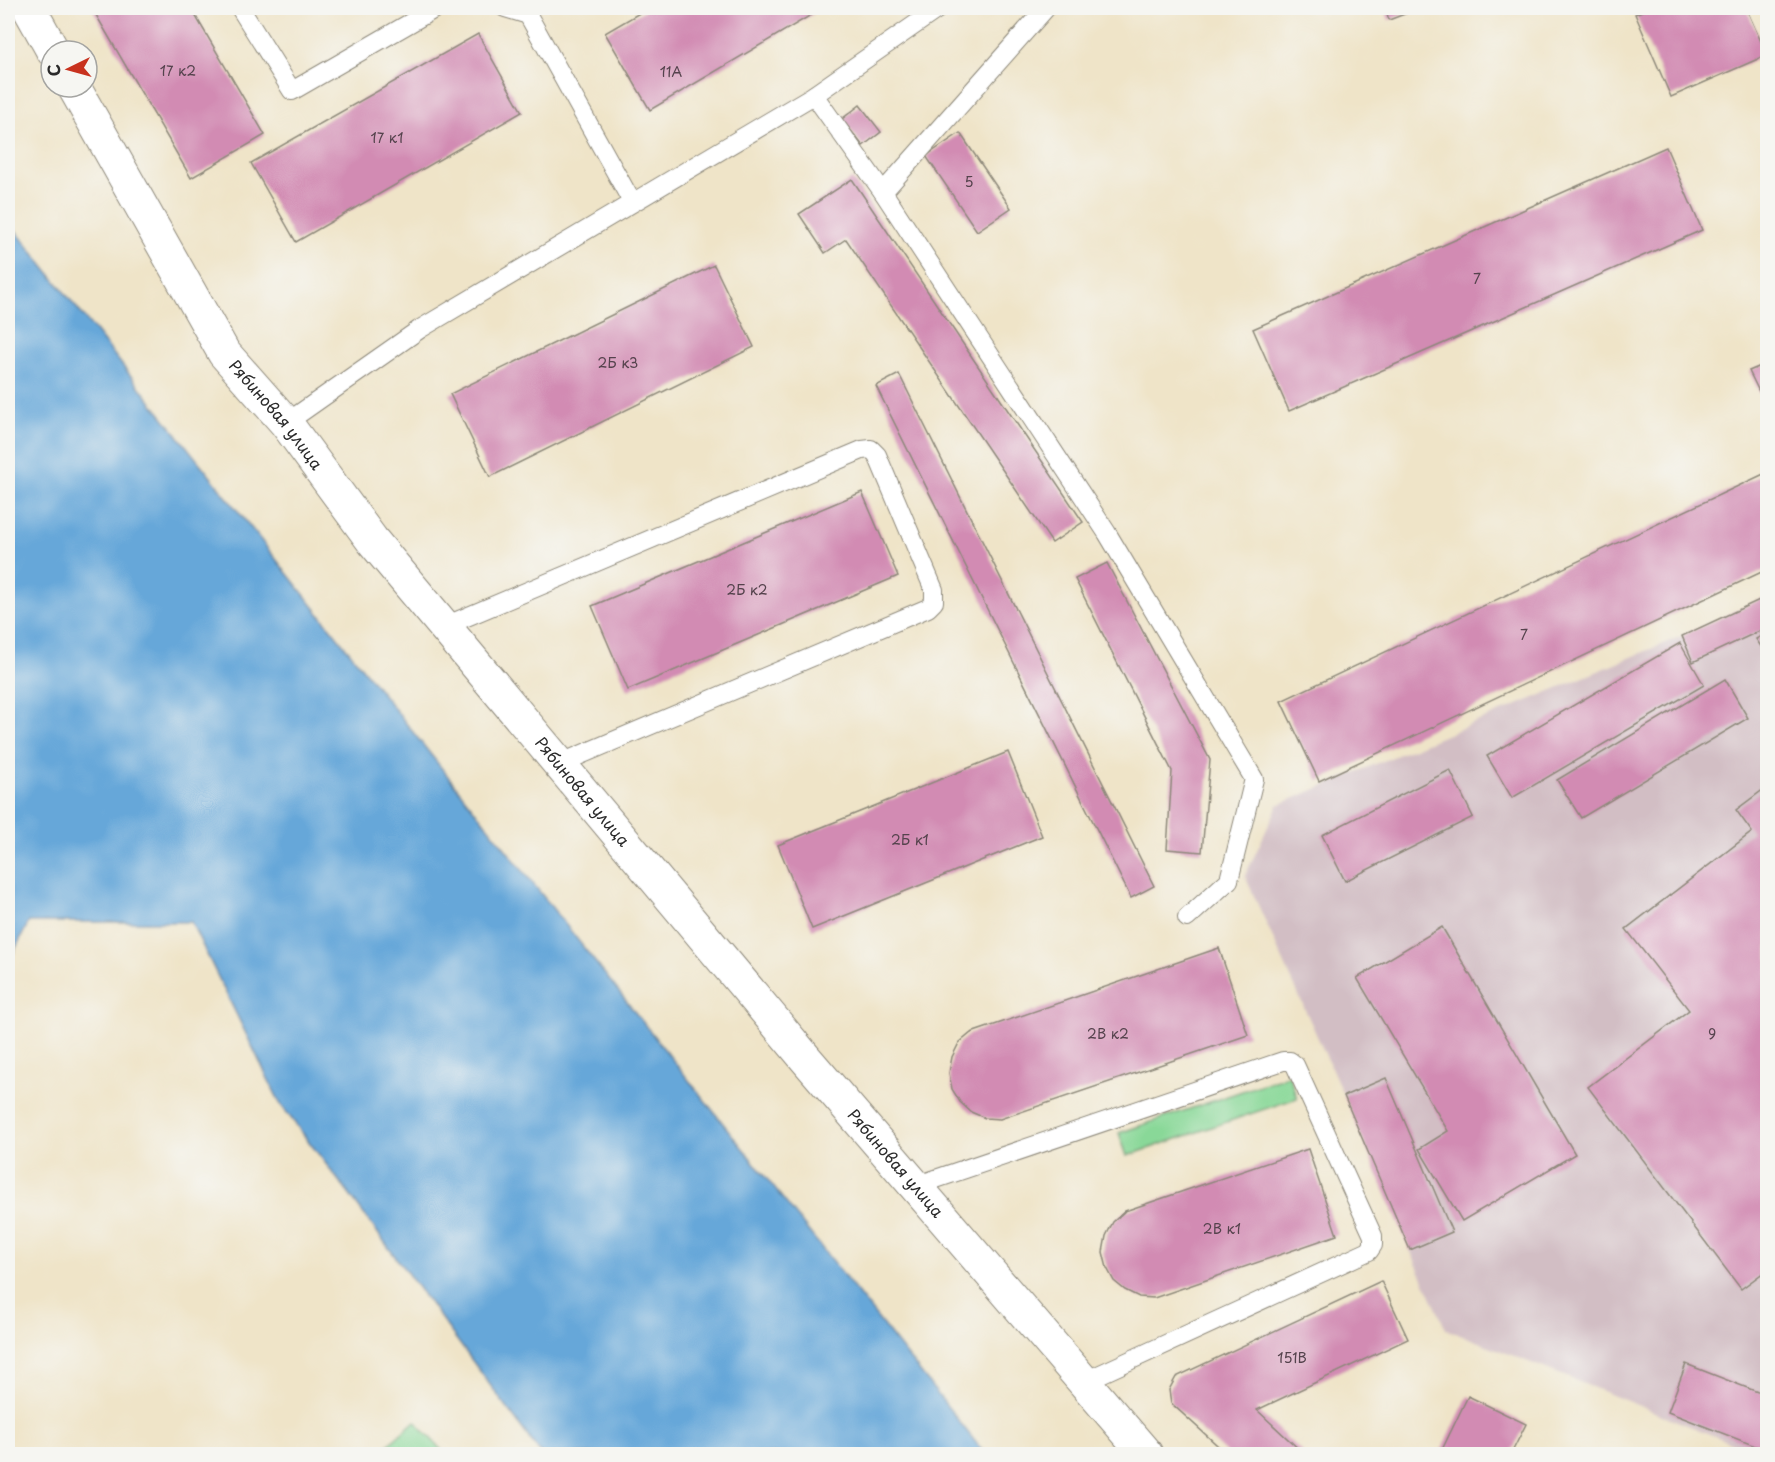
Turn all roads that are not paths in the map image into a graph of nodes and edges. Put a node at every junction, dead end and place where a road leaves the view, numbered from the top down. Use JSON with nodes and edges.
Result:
{"nodes":[{"id":1,"x":29,"y":8,"type":"edge"},
{"id":2,"x":240,"y":8,"type":"edge"},
{"id":3,"x":436,"y":8,"type":"edge"},
{"id":4,"x":505,"y":8,"type":"edge"},
{"id":5,"x":939,"y":8,"type":"edge"},
{"id":6,"x":1046,"y":8,"type":"edge"},
{"id":7,"x":46,"y":39,"type":"edge"},
{"id":8,"x":814,"y":95,"type":"junction"},
{"id":9,"x":81,"y":99,"type":"edge"},
{"id":10,"x":883,"y":192,"type":"junction"},
{"id":11,"x":632,"y":202,"type":"junction"},
{"id":12,"x":286,"y":423,"type":"junction"},
{"id":13,"x":445,"y":626,"type":"junction"},
{"id":14,"x":559,"y":764,"type":"junction"},
{"id":15,"x":1187,"y":918,"type":"dead end"},
{"id":16,"x":915,"y":1186,"type":"junction"},
{"id":17,"x":1083,"y":1382,"type":"junction"},
{"id":18,"x":1146,"y":1455,"type":"edge"}],
"edges":[{"from":1,"to":7,"type":"street"},
{"from":2,"to":3,"type":"lane"},
{"from":4,"to":11,"type":"lane"},
{"from":5,"to":8,"type":"lane"},
{"from":6,"to":10,"type":"lane"},
{"from":8,"to":10,"type":"lane"},
{"from":8,"to":11,"type":"lane"},
{"from":9,"to":12,"type":"street","name":"Рябиновая улица"},
{"from":10,"to":15,"type":"lane"},
{"from":11,"to":12,"type":"lane"},
{"from":12,"to":13,"type":"street","name":"Рябиновая улица"},
{"from":13,"to":14,"type":"street","name":"Рябиновая улица"},
{"from":13,"to":14,"type":"lane"},
{"from":14,"to":16,"type":"street","name":"Рябиновая улица"},
{"from":16,"to":17,"type":"street","name":"Рябиновая улица"},
{"from":16,"to":17,"type":"lane"},
{"from":17,"to":18,"type":"street","name":"Рябиновая улица"}]}
